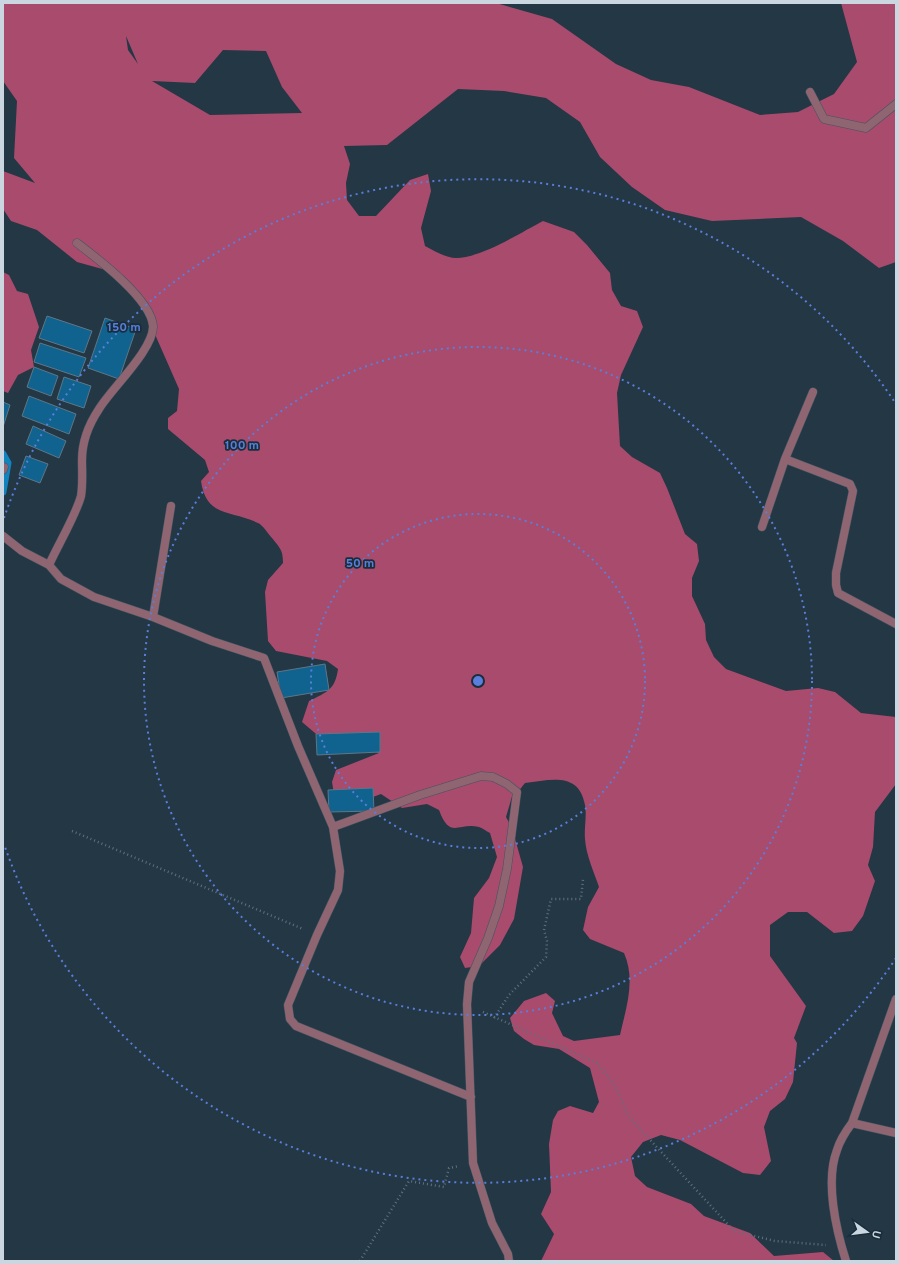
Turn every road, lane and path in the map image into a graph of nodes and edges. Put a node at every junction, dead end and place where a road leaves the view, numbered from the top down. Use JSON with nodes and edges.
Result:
{"nodes":[{"id":1,"x":810,"y":92,"type":"dead end"},
{"id":2,"x":896,"y":104,"type":"edge"},
{"id":3,"x":77,"y":242,"type":"dead end"},
{"id":4,"x":813,"y":392,"type":"dead end"},
{"id":5,"x":785,"y":459,"type":"junction"},
{"id":6,"x":171,"y":506,"type":"dead end"},
{"id":7,"x":762,"y":527,"type":"dead end"},
{"id":8,"x":4,"y":537,"type":"edge"},
{"id":9,"x":49,"y":565,"type":"junction"},
{"id":10,"x":153,"y":617,"type":"junction"},
{"id":11,"x":896,"y":624,"type":"edge"},
{"id":12,"x":333,"y":827,"type":"junction"},
{"id":13,"x":72,"y":831,"type":"dead end"},
{"id":14,"x":583,"y":879,"type":"dead end"},
{"id":15,"x":317,"y":935,"type":"junction"},
{"id":16,"x":896,"y":999,"type":"edge"},
{"id":17,"x":467,"y":1004,"type":"junction"},
{"id":18,"x":494,"y":1018,"type":"junction"},
{"id":19,"x":471,"y":1097,"type":"junction"},
{"id":20,"x":852,"y":1123,"type":"junction"},
{"id":21,"x":896,"y":1133,"type":"edge"},
{"id":22,"x":473,"y":1163,"type":"junction"},
{"id":23,"x":841,"y":1246,"type":"junction"},
{"id":24,"x":360,"y":1261,"type":"edge"},
{"id":25,"x":509,"y":1261,"type":"edge"},
{"id":26,"x":846,"y":1261,"type":"edge"}],
"edges":[{"from":1,"to":2,"type":"street"},
{"from":3,"to":9,"type":"street"},
{"from":4,"to":5,"type":"street"},
{"from":5,"to":7,"type":"street"},
{"from":5,"to":11,"type":"street"},
{"from":6,"to":10,"type":"street"},
{"from":8,"to":9,"type":"street"},
{"from":9,"to":10,"type":"street"},
{"from":10,"to":12,"type":"street"},
{"from":12,"to":15,"type":"street"},
{"from":12,"to":17,"type":"street"},
{"from":13,"to":15,"type":"path"},
{"from":14,"to":18,"type":"path"},
{"from":15,"to":19,"type":"street"},
{"from":16,"to":20,"type":"street"},
{"from":17,"to":18,"type":"path"},
{"from":17,"to":19,"type":"street"},
{"from":18,"to":23,"type":"path"},
{"from":19,"to":22,"type":"street"},
{"from":20,"to":21,"type":"street"},
{"from":20,"to":23,"type":"street"},
{"from":22,"to":24,"type":"path"},
{"from":22,"to":25,"type":"street"},
{"from":23,"to":26,"type":"street"}]}
